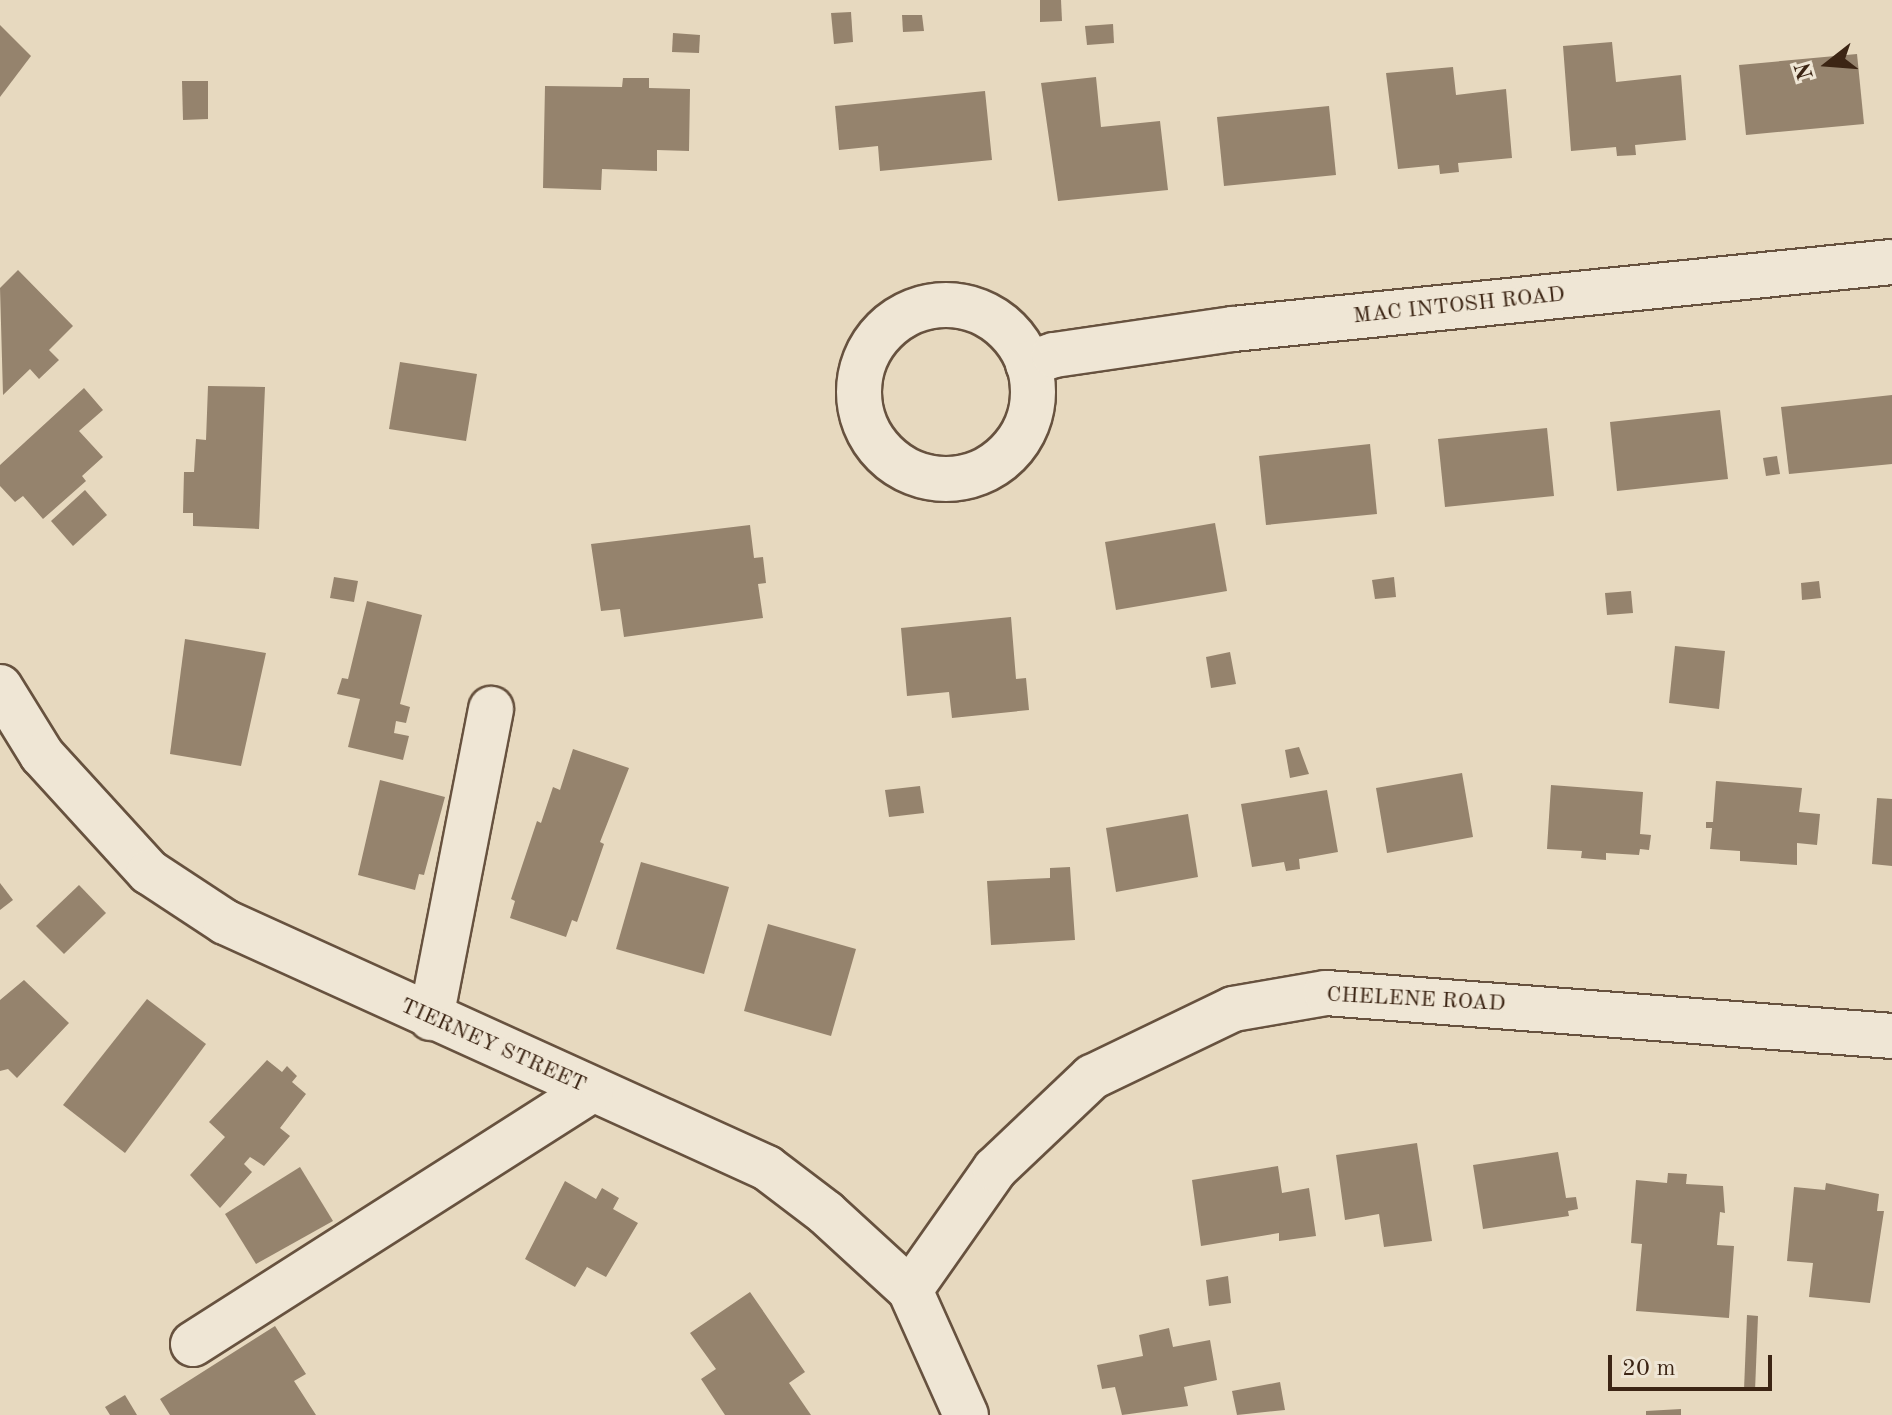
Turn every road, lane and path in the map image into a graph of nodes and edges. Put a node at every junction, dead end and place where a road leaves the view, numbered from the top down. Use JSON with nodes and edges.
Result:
{"nodes":[{"id":1,"x":1892,"y":262,"type":"edge"},
{"id":2,"x":1028,"y":364,"type":"dead end"},
{"id":3,"x":0,"y":687,"type":"edge"},
{"id":4,"x":491,"y":709,"type":"dead end"},
{"id":5,"x":431,"y":1018,"type":"junction"},
{"id":6,"x":1892,"y":1036,"type":"edge"},
{"id":7,"x":591,"y":1090,"type":"junction"},
{"id":8,"x":910,"y":1290,"type":"junction"},
{"id":9,"x":193,"y":1344,"type":"dead end"},
{"id":10,"x":961,"y":1413,"type":"edge"}],
"edges":[{"from":1,"to":2,"type":"street","name":"MAC INTOSH ROAD"},
{"from":3,"to":5,"type":"street","name":"TIERNEY STREET"},
{"from":4,"to":5,"type":"street"},
{"from":5,"to":7,"type":"street","name":"TIERNEY STREET"},
{"from":6,"to":8,"type":"street","name":"CHELENE ROAD"},
{"from":7,"to":8,"type":"street","name":"TIERNEY STREET"},
{"from":7,"to":9,"type":"street"},
{"from":8,"to":10,"type":"street","name":"TIERNEY STREET"}]}
